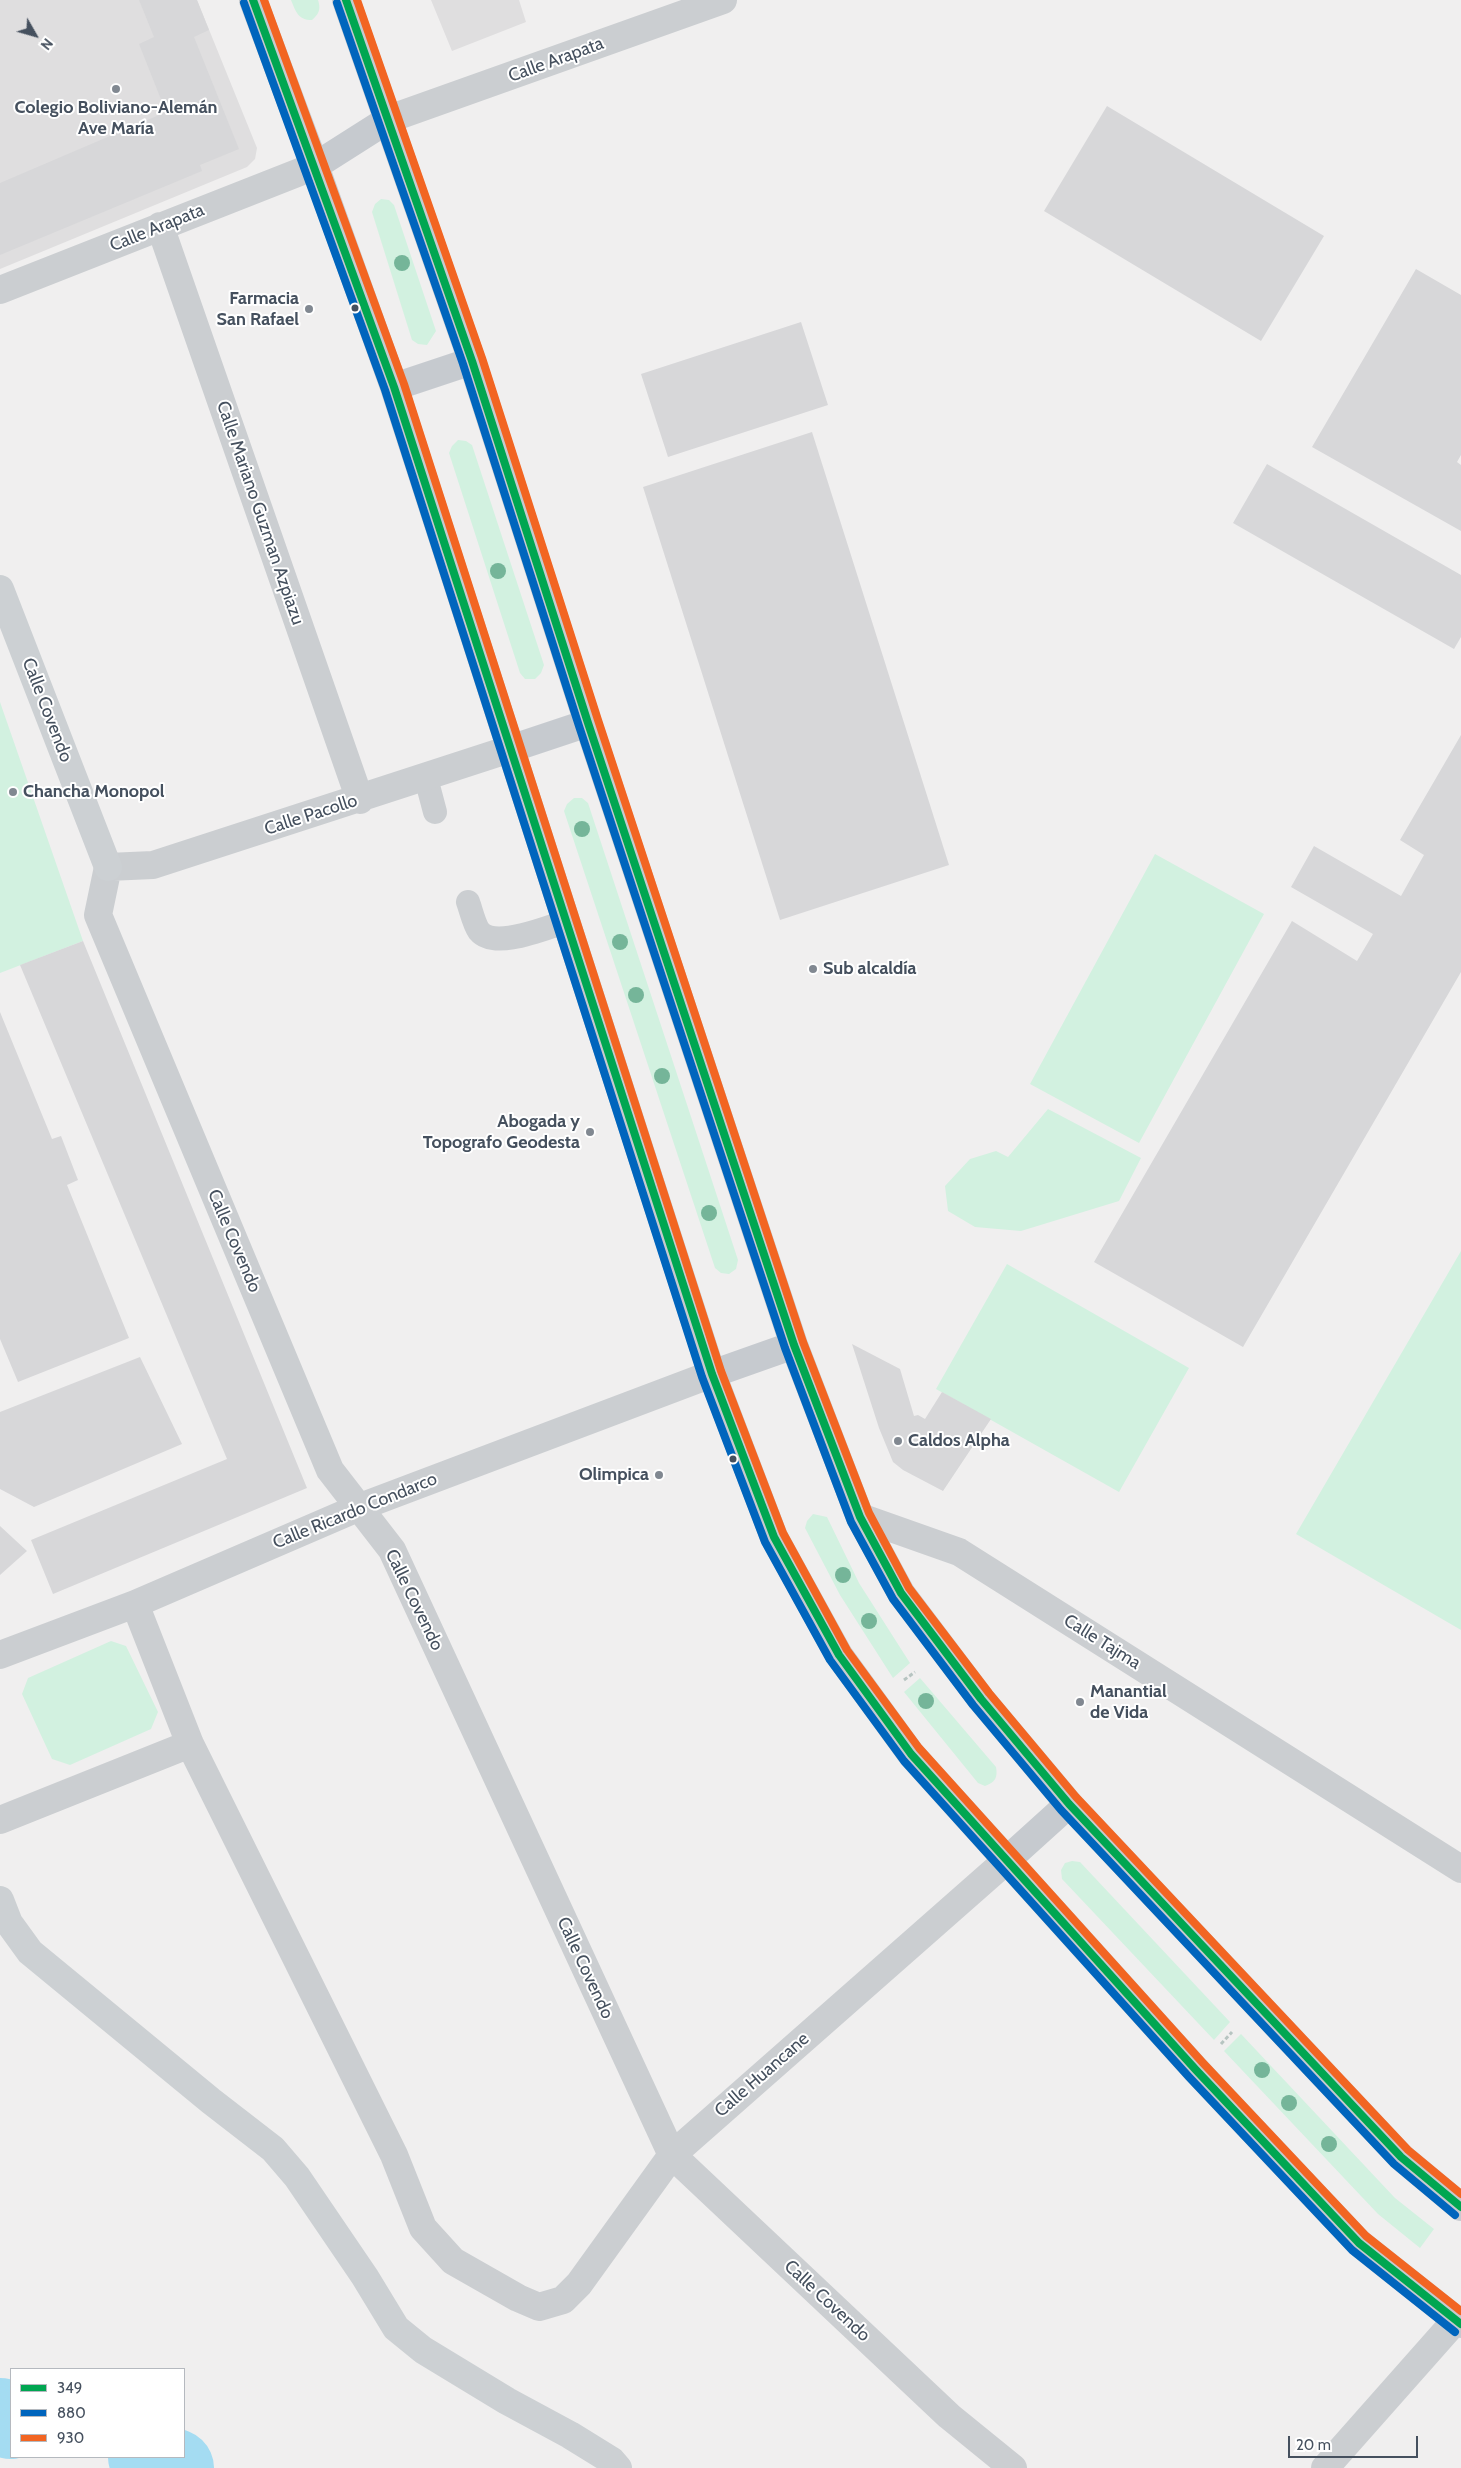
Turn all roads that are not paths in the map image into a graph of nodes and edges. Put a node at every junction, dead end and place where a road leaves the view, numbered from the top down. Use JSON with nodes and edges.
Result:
{"nodes":[{"id":1,"x":253,"y":0,"type":"edge"},
{"id":2,"x":346,"y":0,"type":"edge"},
{"id":3,"x":723,"y":0,"type":"edge"},
{"id":4,"x":389,"y":119,"type":"junction"},
{"id":5,"x":315,"y":166,"type":"junction"},
{"id":6,"x":160,"y":226,"type":"junction"},
{"id":7,"x":0,"y":290,"type":"edge"},
{"id":8,"x":472,"y":361,"type":"junction"},
{"id":9,"x":394,"y":387,"type":"junction"},
{"id":10,"x":0,"y":589,"type":"edge"},
{"id":11,"x":588,"y":723,"type":"junction"},
{"id":12,"x":510,"y":749,"type":"junction"},
{"id":13,"x":426,"y":778,"type":"junction"},
{"id":14,"x":360,"y":800,"type":"junction"},
{"id":15,"x":435,"y":812,"type":"dead end"},
{"id":16,"x":108,"y":867,"type":"junction"},
{"id":17,"x":468,"y":902,"type":"dead end"},
{"id":18,"x":565,"y":922,"type":"junction"},
{"id":19,"x":794,"y":1345,"type":"junction"},
{"id":20,"x":712,"y":1374,"type":"junction"},
{"id":21,"x":360,"y":1507,"type":"junction"},
{"id":22,"x":860,"y":1517,"type":"junction"},
{"id":23,"x":135,"y":1604,"type":"junction"},
{"id":24,"x":0,"y":1655,"type":"edge"},
{"id":25,"x":190,"y":1744,"type":"junction"},
{"id":26,"x":1069,"y":1804,"type":"junction"},
{"id":27,"x":0,"y":1820,"type":"edge"},
{"id":28,"x":1007,"y":1860,"type":"junction"},
{"id":29,"x":1461,"y":1868,"type":"edge"},
{"id":30,"x":0,"y":1900,"type":"edge"},
{"id":31,"x":672,"y":2155,"type":"junction"},
{"id":32,"x":1461,"y":2206,"type":"edge"},
{"id":33,"x":1459,"y":2319,"type":"edge"},
{"id":34,"x":618,"y":2468,"type":"edge"},
{"id":35,"x":1013,"y":2468,"type":"edge"},
{"id":36,"x":1325,"y":2468,"type":"edge"}],
"edges":[{"from":1,"to":5,"type":"main road"},
{"from":2,"to":4,"type":"main road"},
{"from":3,"to":4,"type":"street","name":"Calle Arapata"},
{"from":4,"to":5,"type":"main road"},
{"from":4,"to":8,"type":"main road"},
{"from":5,"to":6,"type":"street","name":"Calle Arapata"},
{"from":5,"to":9,"type":"main road"},
{"from":6,"to":7,"type":"street","name":"Calle Arapata"},
{"from":6,"to":14,"type":"street","name":"Calle Mariano Guzman Azpiazu"},
{"from":8,"to":9,"type":"main road"},
{"from":8,"to":11,"type":"main road"},
{"from":9,"to":12,"type":"main road"},
{"from":10,"to":16,"type":"main road","name":"Calle Covendo"},
{"from":11,"to":12,"type":"main road"},
{"from":11,"to":19,"type":"main road"},
{"from":12,"to":13,"type":"street","name":"Calle Pacollo"},
{"from":12,"to":18,"type":"main road"},
{"from":13,"to":14,"type":"street","name":"Calle Pacollo"},
{"from":13,"to":15,"type":"lane"},
{"from":14,"to":16,"type":"street","name":"Calle Pacollo"},
{"from":16,"to":21,"type":"street","name":"Calle Covendo"},
{"from":17,"to":18,"type":"lane"},
{"from":18,"to":20,"type":"main road"},
{"from":19,"to":20,"type":"main road"},
{"from":19,"to":22,"type":"main road"},
{"from":20,"to":21,"type":"street","name":"Calle Ricardo Condarco"},
{"from":20,"to":28,"type":"main road"},
{"from":21,"to":23,"type":"street","name":"Calle Ricardo Condarco"},
{"from":21,"to":31,"type":"street","name":"Calle Covendo"},
{"from":22,"to":26,"type":"main road"},
{"from":22,"to":29,"type":"street","name":"Calle Tajma"},
{"from":23,"to":24,"type":"street","name":"Calle Ricardo Condarco"},
{"from":23,"to":25,"type":"street"},
{"from":25,"to":27,"type":"street"},
{"from":25,"to":31,"type":"street","name":"Calle Huancane"},
{"from":26,"to":28,"type":"main road"},
{"from":26,"to":32,"type":"main road"},
{"from":28,"to":31,"type":"street","name":"Calle Huancane"},
{"from":28,"to":33,"type":"main road"},
{"from":30,"to":34,"type":"main road"},
{"from":31,"to":35,"type":"street","name":"Calle Covendo"},
{"from":33,"to":36,"type":"street"}]}
